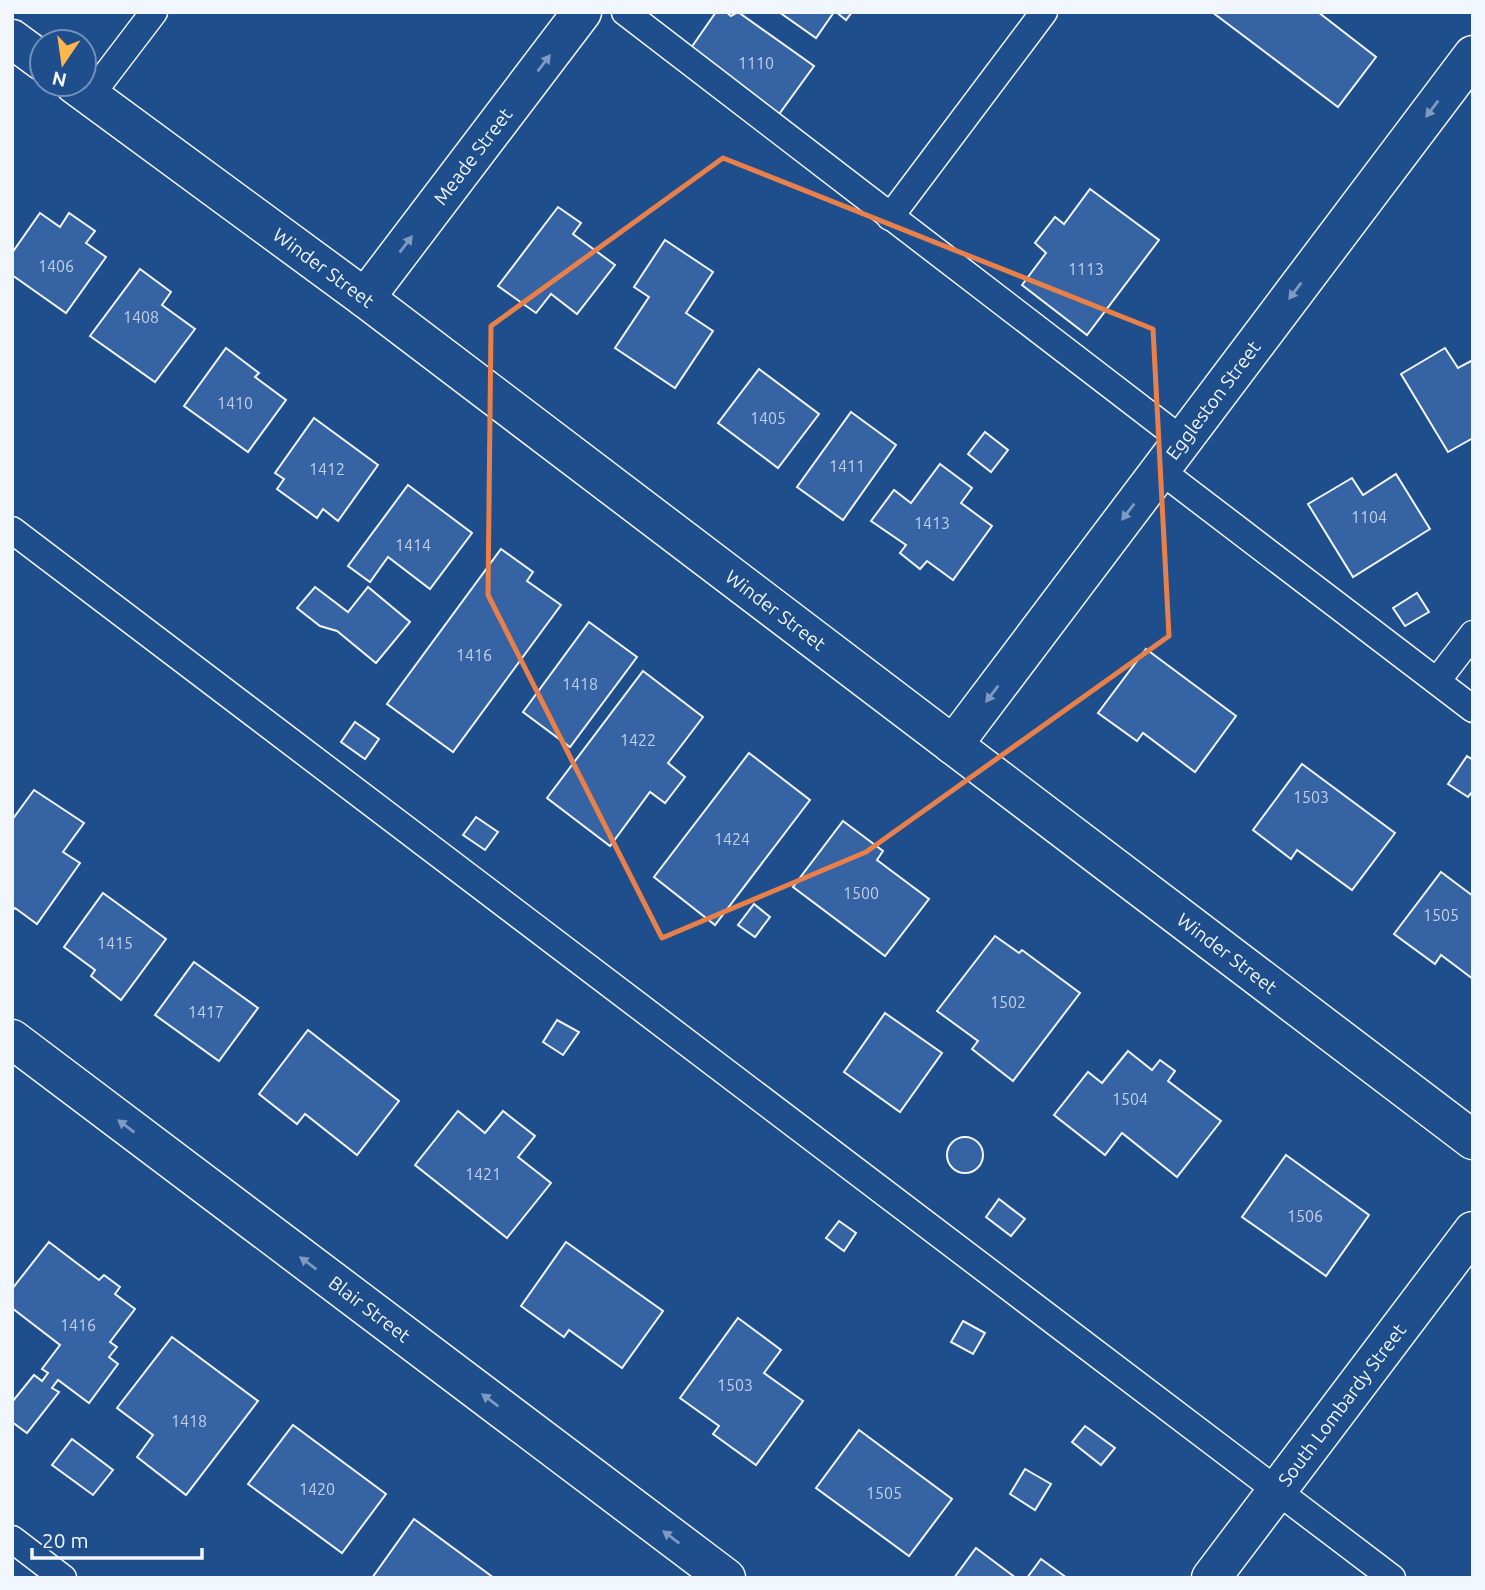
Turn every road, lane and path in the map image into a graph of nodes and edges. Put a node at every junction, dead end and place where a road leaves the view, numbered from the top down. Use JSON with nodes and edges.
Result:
{"nodes":[{"id":1,"x":154,"y":12,"type":"edge"},
{"id":2,"x":582,"y":12,"type":"edge"},
{"id":3,"x":625,"y":12,"type":"edge"},
{"id":4,"x":1044,"y":12,"type":"edge"},
{"id":5,"x":12,"y":39,"type":"edge"},
{"id":6,"x":28,"y":51,"type":"edge"},
{"id":7,"x":1473,"y":55,"type":"edge"},
{"id":8,"x":98,"y":73,"type":"edge"},
{"id":9,"x":93,"y":98,"type":"edge"},
{"id":10,"x":890,"y":217,"type":"junction"},
{"id":11,"x":365,"y":298,"type":"junction"},
{"id":12,"x":1171,"y":455,"type":"junction"},
{"id":13,"x":12,"y":530,"type":"edge"},
{"id":14,"x":1473,"y":634,"type":"edge"},
{"id":15,"x":1437,"y":681,"type":"junction"},
{"id":16,"x":1473,"y":709,"type":"edge"},
{"id":17,"x":953,"y":745,"type":"junction"},
{"id":18,"x":12,"y":1039,"type":"edge"},
{"id":19,"x":1473,"y":1140,"type":"edge"},
{"id":20,"x":1473,"y":1231,"type":"edge"},
{"id":21,"x":1277,"y":1491,"type":"junction"},
{"id":22,"x":12,"y":1539,"type":"edge"},
{"id":23,"x":64,"y":1578,"type":"edge"},
{"id":24,"x":726,"y":1578,"type":"edge"},
{"id":25,"x":1211,"y":1578,"type":"edge"},
{"id":26,"x":1392,"y":1578,"type":"edge"}],
"edges":[{"from":1,"to":8,"type":"lane"},
{"from":11,"to":2,"type":"street","name":"Meade Street","one_way":true},
{"from":3,"to":10,"type":"lane"},
{"from":4,"to":10,"type":"lane"},
{"from":5,"to":6,"type":"street"},
{"from":7,"to":12,"type":"street","name":"Eggleston Street","one_way":true},
{"from":9,"to":11,"type":"street","name":"Winder Street"},
{"from":10,"to":12,"type":"lane"},
{"from":11,"to":17,"type":"street","name":"Winder Street"},
{"from":12,"to":15,"type":"lane"},
{"from":12,"to":17,"type":"street","name":"Eggleston Street","one_way":true},
{"from":13,"to":21,"type":"lane"},
{"from":14,"to":15,"type":"lane"},
{"from":15,"to":16,"type":"lane"},
{"from":17,"to":19,"type":"street","name":"Winder Street"},
{"from":24,"to":18,"type":"street","name":"Blair Street","one_way":true},
{"from":20,"to":21,"type":"street","name":"South Lombardy Street"},
{"from":21,"to":25,"type":"street","name":"South Lombardy Street"},
{"from":21,"to":26,"type":"lane"},
{"from":22,"to":23,"type":"lane"}]}
